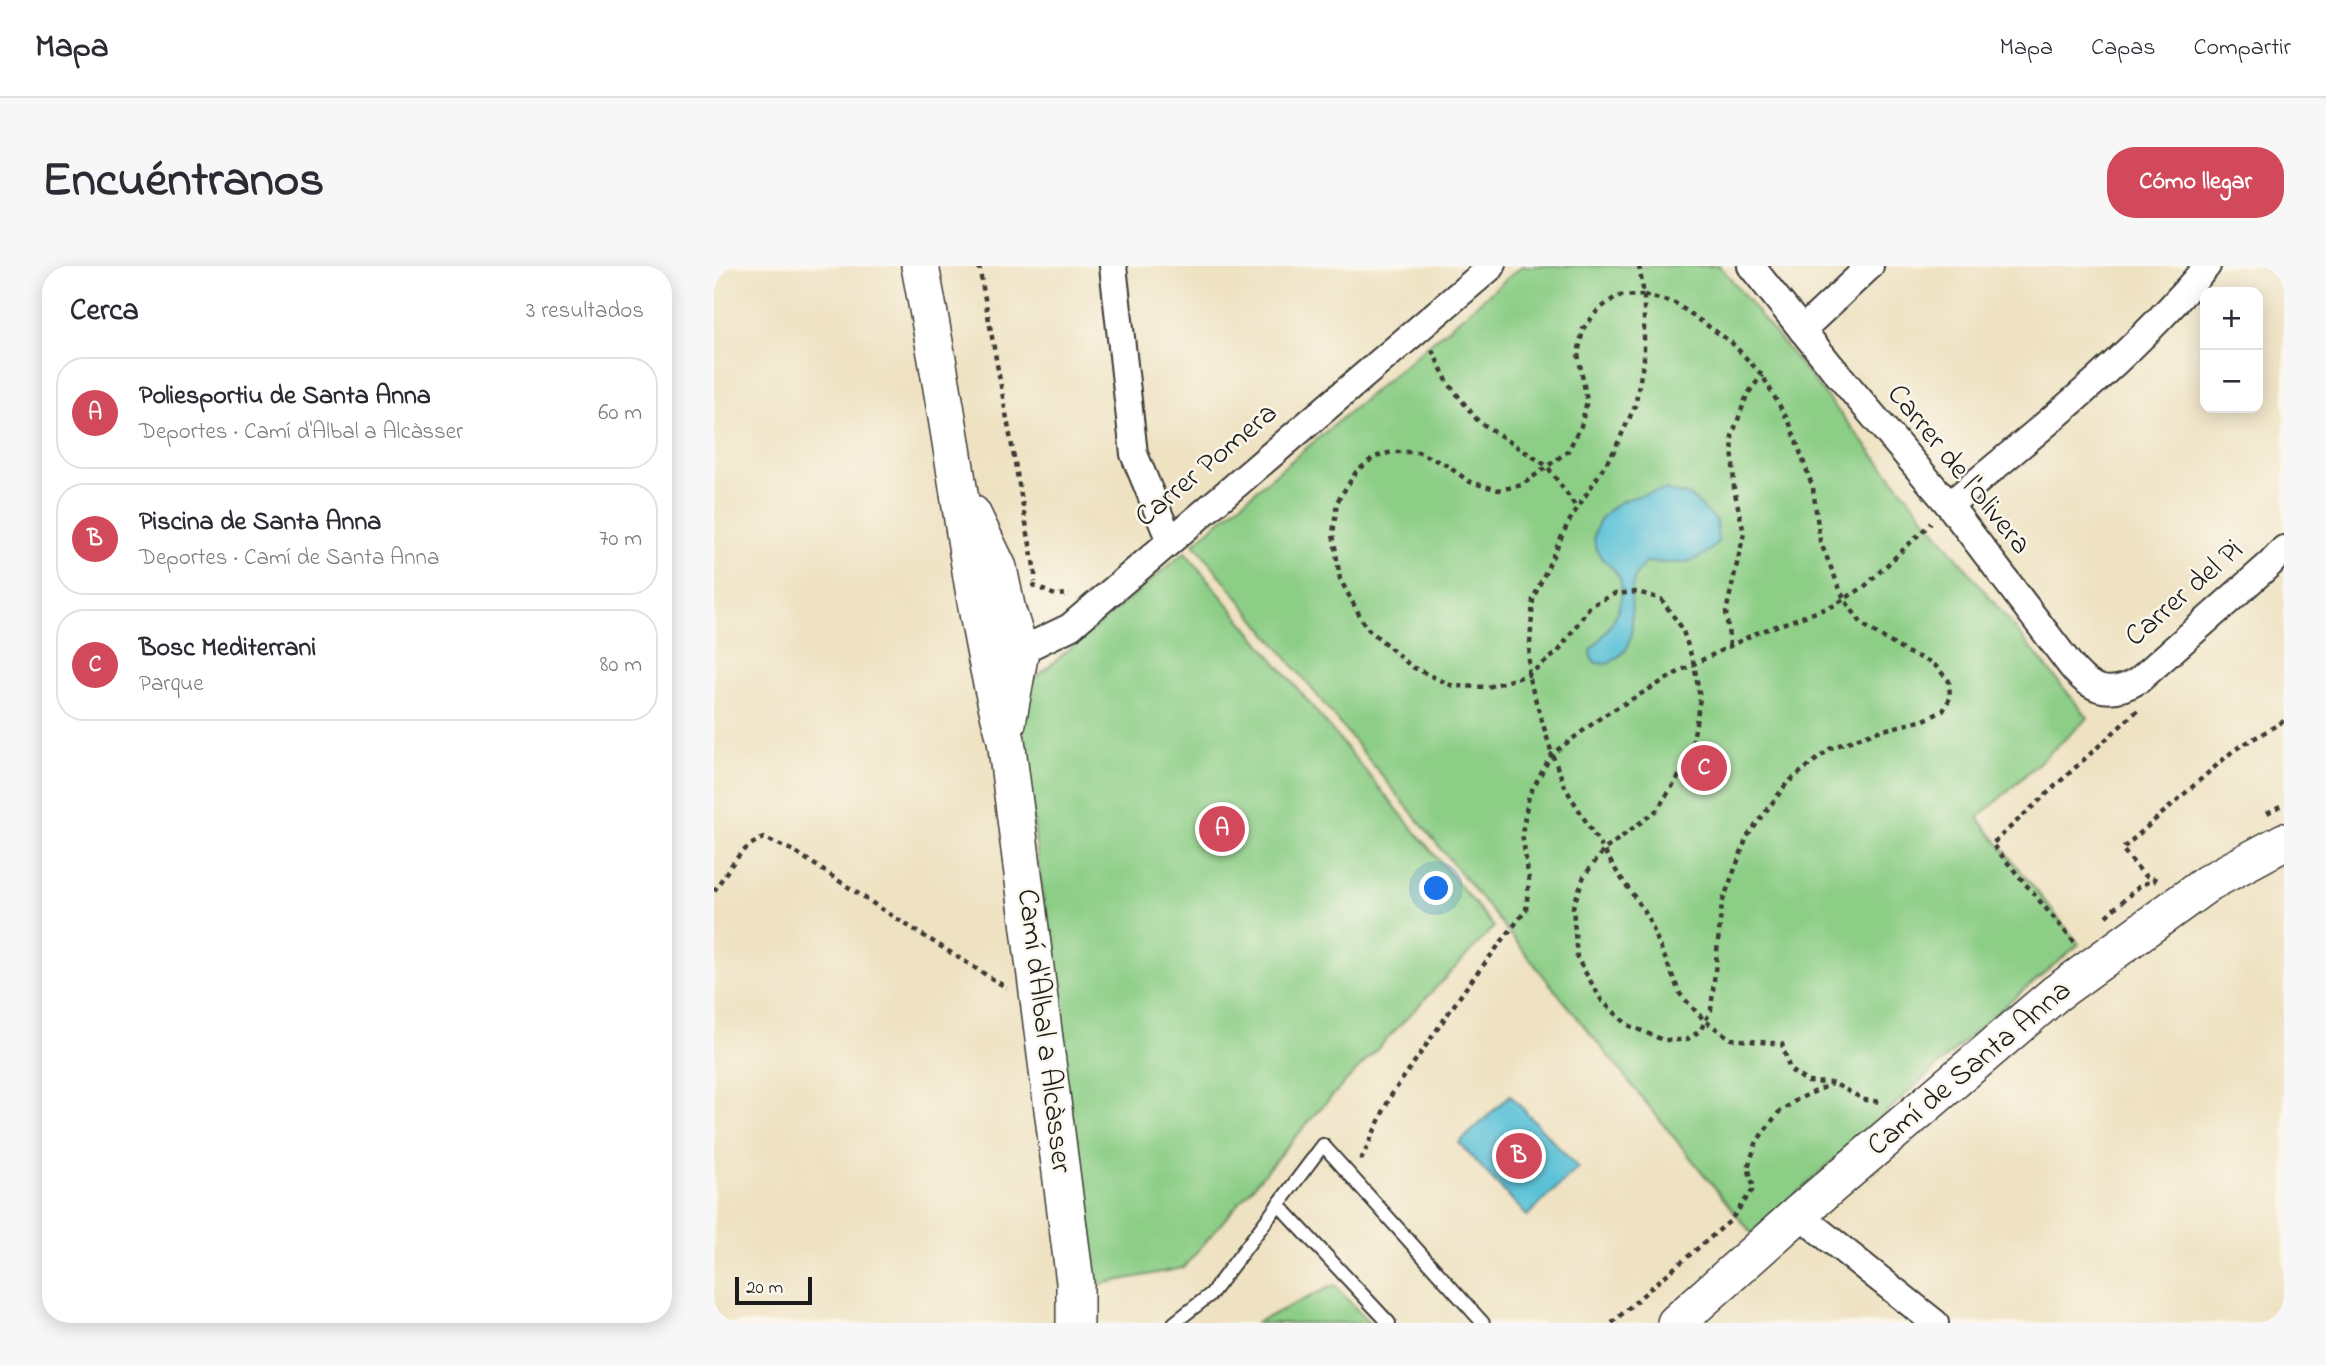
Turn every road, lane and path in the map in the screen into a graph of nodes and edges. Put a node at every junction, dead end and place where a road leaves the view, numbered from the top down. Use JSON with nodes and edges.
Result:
{"nodes":[{"id":1,"x":920,"y":266,"type":"edge"},
{"id":2,"x":979,"y":266,"type":"edge"},
{"id":3,"x":1113,"y":266,"type":"edge"},
{"id":4,"x":1492,"y":266,"type":"edge"},
{"id":5,"x":1639,"y":266,"type":"edge"},
{"id":6,"x":1751,"y":266,"type":"edge"},
{"id":7,"x":1870,"y":266,"type":"edge"},
{"id":8,"x":2207,"y":266,"type":"edge"},
{"id":9,"x":1644,"y":295,"type":"junction"},
{"id":10,"x":1802,"y":330,"type":"junction"},
{"id":11,"x":1427,"y":340,"type":"dead end"},
{"id":12,"x":1762,"y":375,"type":"junction"},
{"id":13,"x":1547,"y":466,"type":"junction"},
{"id":14,"x":958,"y":485,"type":"junction"},
{"id":15,"x":1577,"y":508,"type":"junction"},
{"id":16,"x":1941,"y":512,"type":"junction"},
{"id":17,"x":1170,"y":541,"type":"junction"},
{"id":18,"x":2284,"y":549,"type":"edge"},
{"id":19,"x":1028,"y":580,"type":"dead end"},
{"id":20,"x":972,"y":585,"type":"junction"},
{"id":21,"x":1035,"y":587,"type":"junction"},
{"id":22,"x":1078,"y":593,"type":"dead end"},
{"id":23,"x":1844,"y":599,"type":"junction"},
{"id":24,"x":1730,"y":646,"type":"junction"},
{"id":25,"x":1020,"y":652,"type":"junction"},
{"id":26,"x":1694,"y":664,"type":"junction"},
{"id":27,"x":1528,"y":675,"type":"junction"},
{"id":28,"x":2134,"y":697,"type":"junction"},
{"id":29,"x":2284,"y":721,"type":"edge"},
{"id":30,"x":1006,"y":740,"type":"junction"},
{"id":31,"x":1552,"y":754,"type":"junction"},
{"id":32,"x":2284,"y":842,"type":"edge"},
{"id":33,"x":1604,"y":850,"type":"junction"},
{"id":34,"x":2158,"y":881,"type":"dead end"},
{"id":35,"x":714,"y":891,"type":"edge"},
{"id":36,"x":2075,"y":943,"type":"dead end"},
{"id":37,"x":1040,"y":1009,"type":"junction"},
{"id":38,"x":1705,"y":1021,"type":"junction"},
{"id":39,"x":1352,"y":1178,"type":"junction"},
{"id":40,"x":1278,"y":1204,"type":"junction"},
{"id":41,"x":1798,"y":1214,"type":"junction"},
{"id":42,"x":1075,"y":1323,"type":"edge"},
{"id":43,"x":1174,"y":1323,"type":"edge"},
{"id":44,"x":1389,"y":1323,"type":"edge"},
{"id":45,"x":1483,"y":1323,"type":"edge"},
{"id":46,"x":1612,"y":1323,"type":"edge"},
{"id":47,"x":1676,"y":1323,"type":"edge"},
{"id":48,"x":1935,"y":1323,"type":"edge"}],
"edges":[{"from":1,"to":14,"type":"street","name":"Camí d'Albal a Alcàsser"},
{"from":2,"to":21,"type":"path"},
{"from":3,"to":17,"type":"street"},
{"from":4,"to":17,"type":"street","name":"Carrer Pomera"},
{"from":5,"to":9,"type":"path"},
{"from":6,"to":10,"type":"street","name":"Carrer de l'Olivera"},
{"from":7,"to":10,"type":"street"},
{"from":8,"to":16,"type":"street"},
{"from":9,"to":12,"type":"path"},
{"from":9,"to":13,"type":"path"},
{"from":9,"to":15,"type":"path"},
{"from":10,"to":16,"type":"street","name":"Carrer de l'Olivera"},
{"from":11,"to":13,"type":"path"},
{"from":12,"to":23,"type":"path"},
{"from":12,"to":24,"type":"path"},
{"from":13,"to":15,"type":"path"},
{"from":13,"to":27,"type":"path"},
{"from":14,"to":20,"type":"street","name":"Camí d'Albal a Alcàsser"},
{"from":14,"to":25,"type":"street","name":"Camí d'Albal a Alcàsser"},
{"from":15,"to":27,"type":"path"},
{"from":16,"to":23,"type":"path"},
{"from":16,"to":28,"type":"street","name":"Carrer de l'Olivera"},
{"from":17,"to":25,"type":"street","name":"Carrer Pomera"},
{"from":18,"to":28,"type":"street","name":"Carrer del Pi"},
{"from":19,"to":21,"type":"path"},
{"from":20,"to":25,"type":"street"},
{"from":20,"to":30,"type":"street","name":"Camí d'Albal a Alcàsser"},
{"from":21,"to":22,"type":"path"},
{"from":23,"to":24,"type":"path"},
{"from":23,"to":38,"type":"path"},
{"from":24,"to":26,"type":"path"},
{"from":25,"to":30,"type":"street","name":"Camí d'Albal a Alcàsser"},
{"from":26,"to":27,"type":"path"},
{"from":26,"to":31,"type":"path"},
{"from":26,"to":33,"type":"path"},
{"from":27,"to":31,"type":"path"},
{"from":28,"to":36,"type":"path"},
{"from":29,"to":34,"type":"path"},
{"from":30,"to":37,"type":"street","name":"Camí d'Albal a Alcàsser"},
{"from":31,"to":33,"type":"path"},
{"from":31,"to":39,"type":"path"},
{"from":32,"to":41,"type":"street","name":"Camí de Santa Anna"},
{"from":33,"to":38,"type":"path"},
{"from":33,"to":38,"type":"path"},
{"from":35,"to":37,"type":"path"},
{"from":37,"to":42,"type":"street","name":"Camí d'Albal a Alcàsser"},
{"from":38,"to":46,"type":"path"},
{"from":39,"to":40,"type":"lane"},
{"from":39,"to":45,"type":"lane"},
{"from":40,"to":43,"type":"lane"},
{"from":40,"to":44,"type":"lane"},
{"from":41,"to":47,"type":"street","name":"Camí de Santa Anna"},
{"from":41,"to":48,"type":"street"}]}
